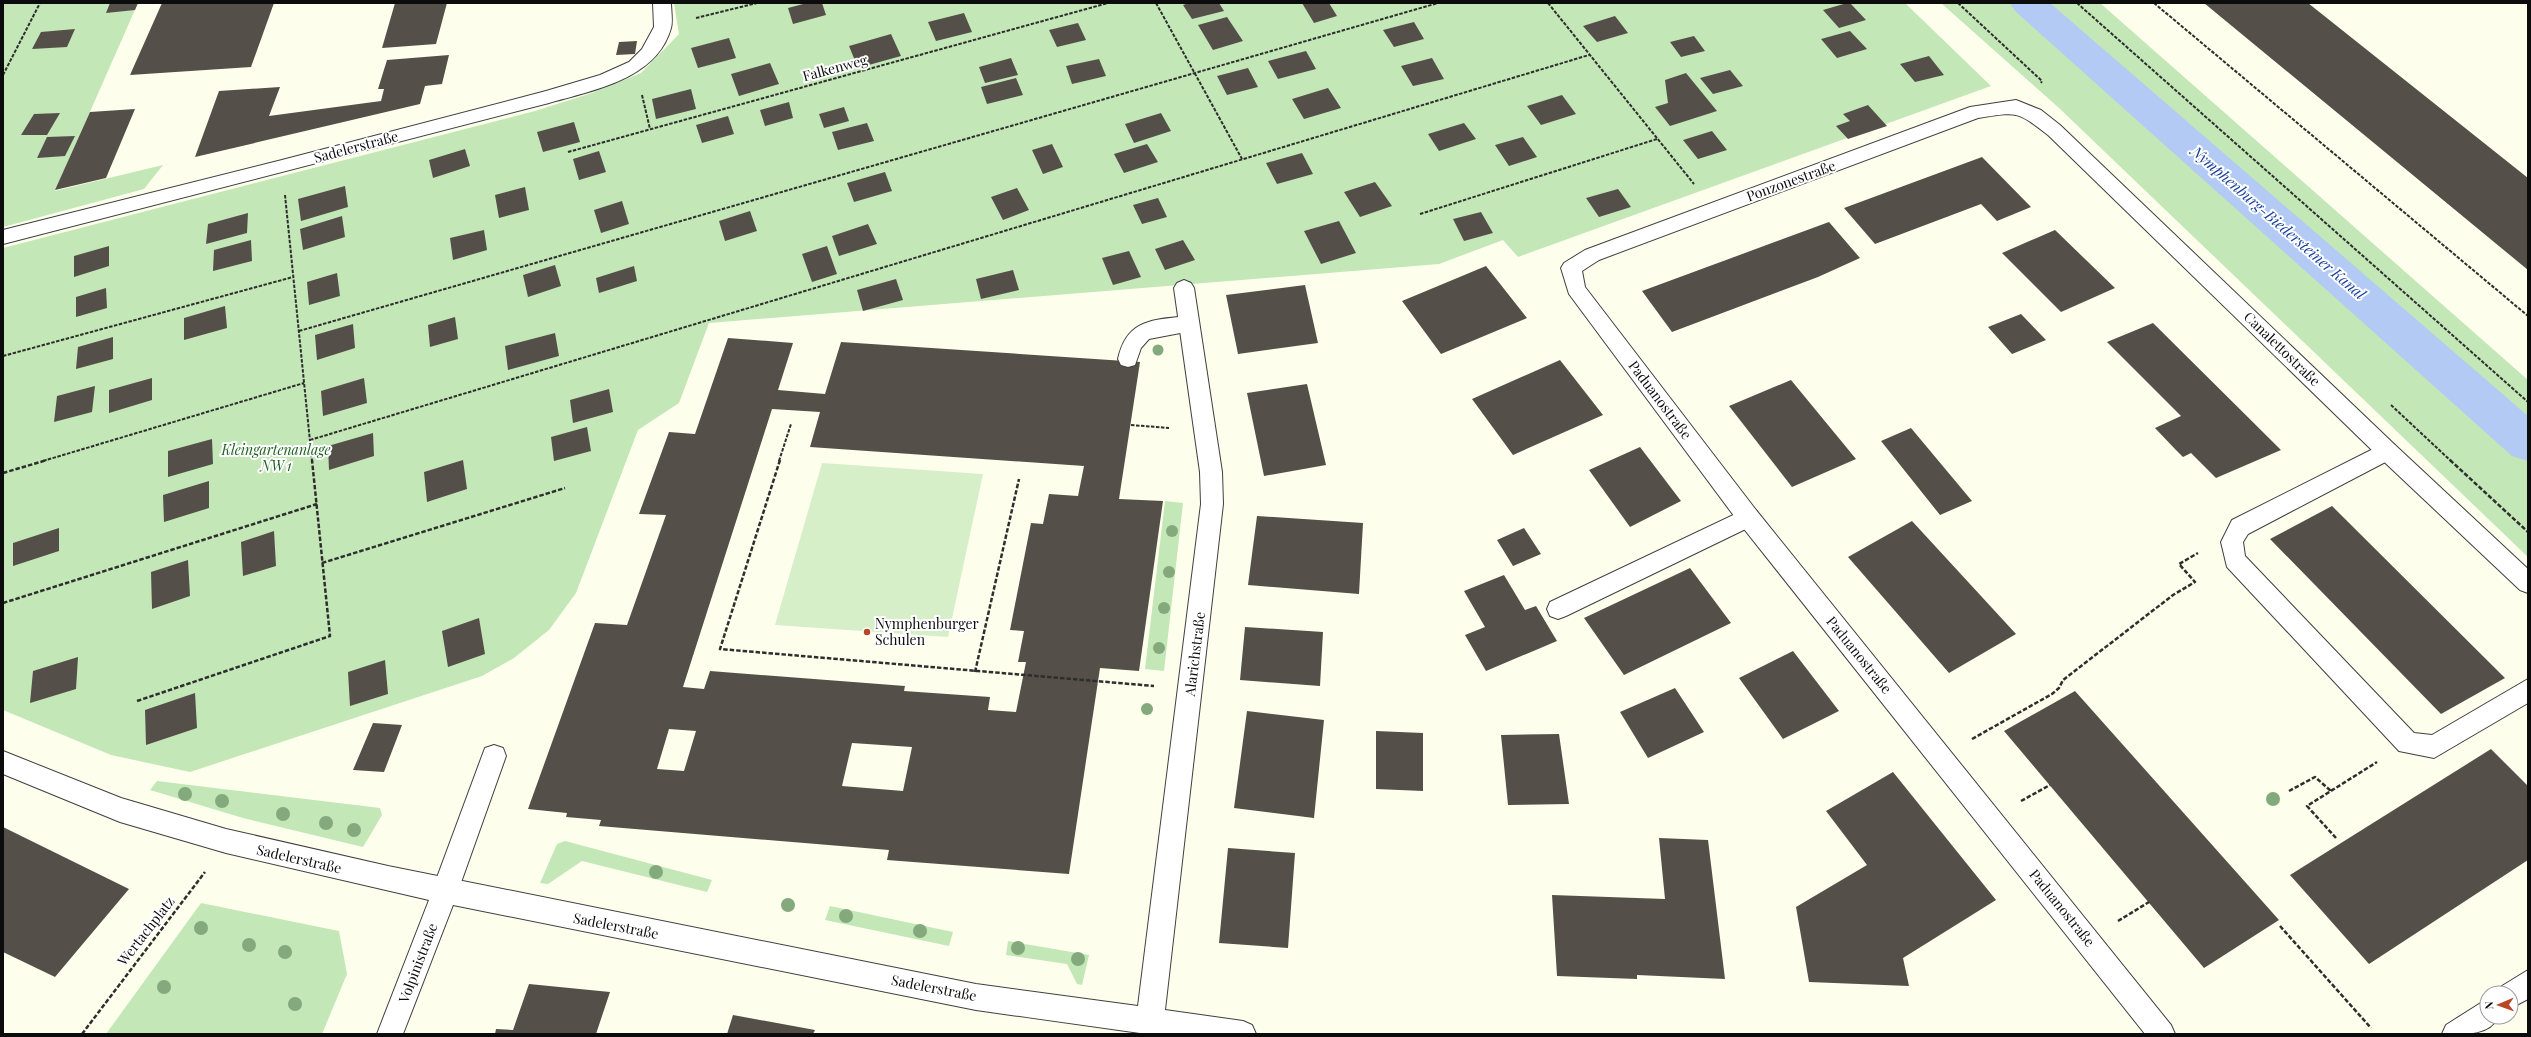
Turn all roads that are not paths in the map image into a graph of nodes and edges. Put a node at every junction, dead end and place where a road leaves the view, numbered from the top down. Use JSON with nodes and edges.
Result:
{"nodes":[{"id":1,"x":662,"y":3,"type":"edge"},
{"id":2,"x":2016,"y":106,"type":"joint"},
{"id":3,"x":3,"y":238,"type":"edge"},
{"id":4,"x":1571,"y":268,"type":"joint"},
{"id":5,"x":1184,"y":288,"type":"dead end"},
{"id":6,"x":1189,"y":324,"type":"junction"},
{"id":7,"x":1128,"y":359,"type":"dead end"},
{"id":8,"x":2387,"y":451,"type":"junction"},
{"id":9,"x":1748,"y":517,"type":"junction"},
{"id":10,"x":2528,"y":583,"type":"edge"},
{"id":11,"x":1558,"y":609,"type":"dead end"},
{"id":12,"x":2528,"y":690,"type":"edge"},
{"id":13,"x":494,"y":756,"type":"dead end"},
{"id":14,"x":3,"y":762,"type":"edge"},
{"id":15,"x":445,"y":891,"type":"junction"},
{"id":16,"x":2528,"y":983,"type":"edge"},
{"id":17,"x":2519,"y":989,"type":"edge"},
{"id":18,"x":2479,"y":1018,"type":"edge"},
{"id":19,"x":1150,"y":1021,"type":"junction"},
{"id":20,"x":390,"y":1034,"type":"edge"},
{"id":21,"x":1243,"y":1034,"type":"edge"},
{"id":22,"x":2162,"y":1034,"type":"edge"},
{"id":23,"x":2455,"y":1034,"type":"edge"}],
"edges":[{"from":1,"to":3,"type":"street","name":"Sadelerstraße"},
{"from":2,"to":4,"type":"street","name":"Ponzonestraße"},
{"from":2,"to":8,"type":"street","name":"Canalettostraße"},
{"from":4,"to":9,"type":"street","name":"Paduanostraße"},
{"from":5,"to":6,"type":"street","name":"Alarichstraße"},
{"from":6,"to":7,"type":"street"},
{"from":6,"to":19,"type":"street","name":"Alarichstraße"},
{"from":8,"to":10,"type":"street","name":"Canalettostraße"},
{"from":8,"to":12,"type":"street"},
{"from":9,"to":11,"type":"street"},
{"from":9,"to":22,"type":"street","name":"Paduanostraße"},
{"from":13,"to":15,"type":"street","name":"Volpinistraße"},
{"from":14,"to":15,"type":"street","name":"Sadelerstraße"},
{"from":15,"to":19,"type":"street","name":"Sadelerstraße"},
{"from":15,"to":20,"type":"street","name":"Volpinistraße"},
{"from":16,"to":17,"type":"street"},
{"from":18,"to":23,"type":"street"},
{"from":19,"to":21,"type":"street","name":"Sadelerstraße"}]}
